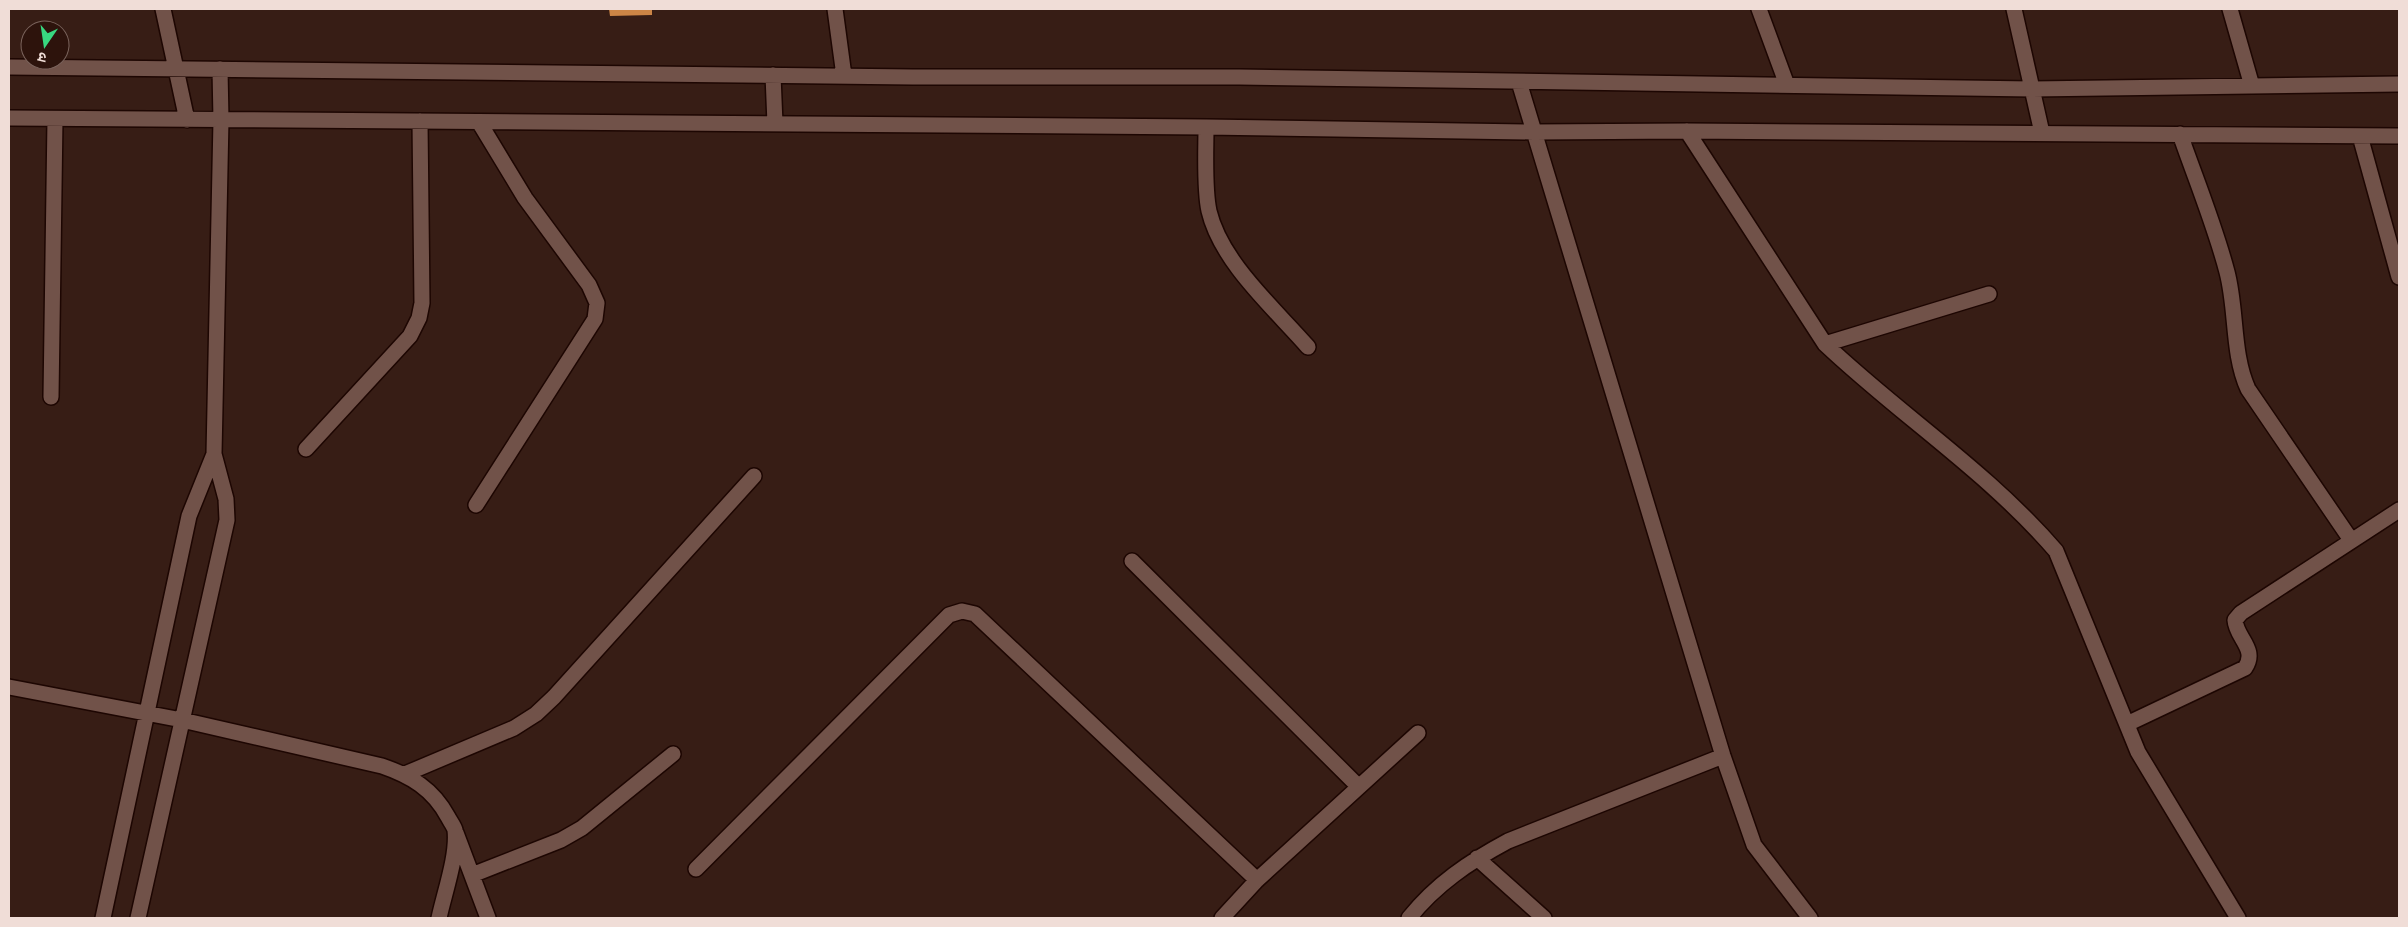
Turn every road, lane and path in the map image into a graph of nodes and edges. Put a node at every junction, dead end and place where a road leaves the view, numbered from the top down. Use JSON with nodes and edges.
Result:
{"nodes":[{"id":1,"x":163,"y":9,"type":"edge"},
{"id":2,"x":834,"y":9,"type":"edge"},
{"id":3,"x":1759,"y":9,"type":"edge"},
{"id":4,"x":2014,"y":9,"type":"edge"},
{"id":5,"x":2230,"y":9,"type":"edge"},
{"id":6,"x":9,"y":68,"type":"edge"},
{"id":7,"x":175,"y":68,"type":"junction"},
{"id":8,"x":220,"y":69,"type":"junction"},
{"id":9,"x":774,"y":75,"type":"junction"},
{"id":10,"x":844,"y":76,"type":"junction"},
{"id":11,"x":1519,"y":82,"type":"junction"},
{"id":12,"x":2399,"y":84,"type":"edge"},
{"id":13,"x":1787,"y":85,"type":"junction"},
{"id":14,"x":2252,"y":86,"type":"junction"},
{"id":15,"x":2032,"y":89,"type":"junction"},
{"id":16,"x":9,"y":118,"type":"edge"},
{"id":17,"x":55,"y":119,"type":"junction"},
{"id":18,"x":187,"y":120,"type":"junction"},
{"id":19,"x":221,"y":120,"type":"junction"},
{"id":20,"x":420,"y":122,"type":"junction"},
{"id":21,"x":479,"y":122,"type":"junction"},
{"id":22,"x":775,"y":124,"type":"junction"},
{"id":23,"x":1206,"y":127,"type":"junction"},
{"id":24,"x":1687,"y":131,"type":"junction"},
{"id":25,"x":1534,"y":132,"type":"junction"},
{"id":26,"x":2042,"y":133,"type":"junction"},
{"id":27,"x":2180,"y":134,"type":"junction"},
{"id":28,"x":2360,"y":136,"type":"junction"},
{"id":29,"x":2399,"y":136,"type":"edge"},
{"id":30,"x":2399,"y":277,"type":"edge"},
{"id":31,"x":1989,"y":294,"type":"dead end"},
{"id":32,"x":1825,"y":344,"type":"junction"},
{"id":33,"x":1308,"y":347,"type":"dead end"},
{"id":34,"x":51,"y":397,"type":"dead end"},
{"id":35,"x":306,"y":449,"type":"dead end"},
{"id":36,"x":214,"y":454,"type":"junction"},
{"id":37,"x":754,"y":476,"type":"dead end"},
{"id":38,"x":476,"y":505,"type":"dead end"},
{"id":39,"x":2399,"y":510,"type":"edge"},
{"id":40,"x":2351,"y":540,"type":"junction"},
{"id":41,"x":1132,"y":561,"type":"dead end"},
{"id":42,"x":9,"y":687,"type":"edge"},
{"id":43,"x":147,"y":713,"type":"junction"},
{"id":44,"x":182,"y":720,"type":"junction"},
{"id":45,"x":2127,"y":724,"type":"junction"},
{"id":46,"x":1418,"y":733,"type":"dead end"},
{"id":47,"x":673,"y":754,"type":"dead end"},
{"id":48,"x":1723,"y":756,"type":"junction"},
{"id":49,"x":405,"y":774,"type":"junction"},
{"id":50,"x":1359,"y":787,"type":"junction"},
{"id":51,"x":455,"y":830,"type":"junction"},
{"id":52,"x":1477,"y":858,"type":"junction"},
{"id":53,"x":696,"y":869,"type":"dead end"},
{"id":54,"x":472,"y":875,"type":"junction"},
{"id":55,"x":1257,"y":880,"type":"junction"},
{"id":56,"x":103,"y":918,"type":"edge"},
{"id":57,"x":138,"y":918,"type":"edge"},
{"id":58,"x":439,"y":918,"type":"edge"},
{"id":59,"x":488,"y":918,"type":"edge"},
{"id":60,"x":1222,"y":918,"type":"edge"},
{"id":61,"x":1408,"y":918,"type":"edge"},
{"id":62,"x":1544,"y":918,"type":"edge"},
{"id":63,"x":1810,"y":918,"type":"edge"},
{"id":64,"x":2238,"y":918,"type":"edge"}],
"edges":[{"from":1,"to":7,"type":"street"},
{"from":2,"to":10,"type":"street"},
{"from":3,"to":13,"type":"street"},
{"from":4,"to":15,"type":"street"},
{"from":5,"to":14,"type":"street"},
{"from":6,"to":7,"type":"street"},
{"from":7,"to":8,"type":"street"},
{"from":7,"to":18,"type":"street"},
{"from":8,"to":9,"type":"street"},
{"from":8,"to":19,"type":"street"},
{"from":9,"to":10,"type":"street"},
{"from":9,"to":22,"type":"street"},
{"from":10,"to":11,"type":"street"},
{"from":11,"to":13,"type":"street"},
{"from":11,"to":25,"type":"street"},
{"from":12,"to":14,"type":"street"},
{"from":13,"to":15,"type":"street"},
{"from":14,"to":15,"type":"street"},
{"from":15,"to":26,"type":"street"},
{"from":16,"to":17,"type":"street"},
{"from":17,"to":18,"type":"street"},
{"from":17,"to":34,"type":"street"},
{"from":18,"to":19,"type":"street"},
{"from":19,"to":20,"type":"street"},
{"from":19,"to":36,"type":"street"},
{"from":20,"to":21,"type":"street"},
{"from":20,"to":35,"type":"street"},
{"from":21,"to":22,"type":"street"},
{"from":21,"to":38,"type":"street"},
{"from":22,"to":23,"type":"street"},
{"from":23,"to":25,"type":"street"},
{"from":23,"to":33,"type":"street"},
{"from":24,"to":25,"type":"street"},
{"from":24,"to":26,"type":"street"},
{"from":24,"to":32,"type":"street"},
{"from":25,"to":48,"type":"street"},
{"from":26,"to":27,"type":"street"},
{"from":27,"to":28,"type":"street"},
{"from":27,"to":40,"type":"street"},
{"from":28,"to":29,"type":"street"},
{"from":28,"to":30,"type":"street"},
{"from":31,"to":32,"type":"street"},
{"from":32,"to":45,"type":"street"},
{"from":36,"to":43,"type":"street"},
{"from":36,"to":44,"type":"street"},
{"from":37,"to":49,"type":"street"},
{"from":39,"to":40,"type":"street"},
{"from":40,"to":45,"type":"street"},
{"from":41,"to":50,"type":"street"},
{"from":42,"to":43,"type":"street"},
{"from":43,"to":44,"type":"street"},
{"from":43,"to":56,"type":"street"},
{"from":44,"to":49,"type":"street"},
{"from":44,"to":57,"type":"street"},
{"from":45,"to":64,"type":"street"},
{"from":46,"to":50,"type":"street"},
{"from":47,"to":54,"type":"street"},
{"from":48,"to":52,"type":"street"},
{"from":48,"to":63,"type":"street"},
{"from":49,"to":51,"type":"street"},
{"from":50,"to":55,"type":"street"},
{"from":51,"to":54,"type":"street"},
{"from":51,"to":58,"type":"street"},
{"from":52,"to":61,"type":"street"},
{"from":52,"to":62,"type":"street"},
{"from":53,"to":55,"type":"street"},
{"from":54,"to":59,"type":"street"},
{"from":55,"to":60,"type":"street"}]}
